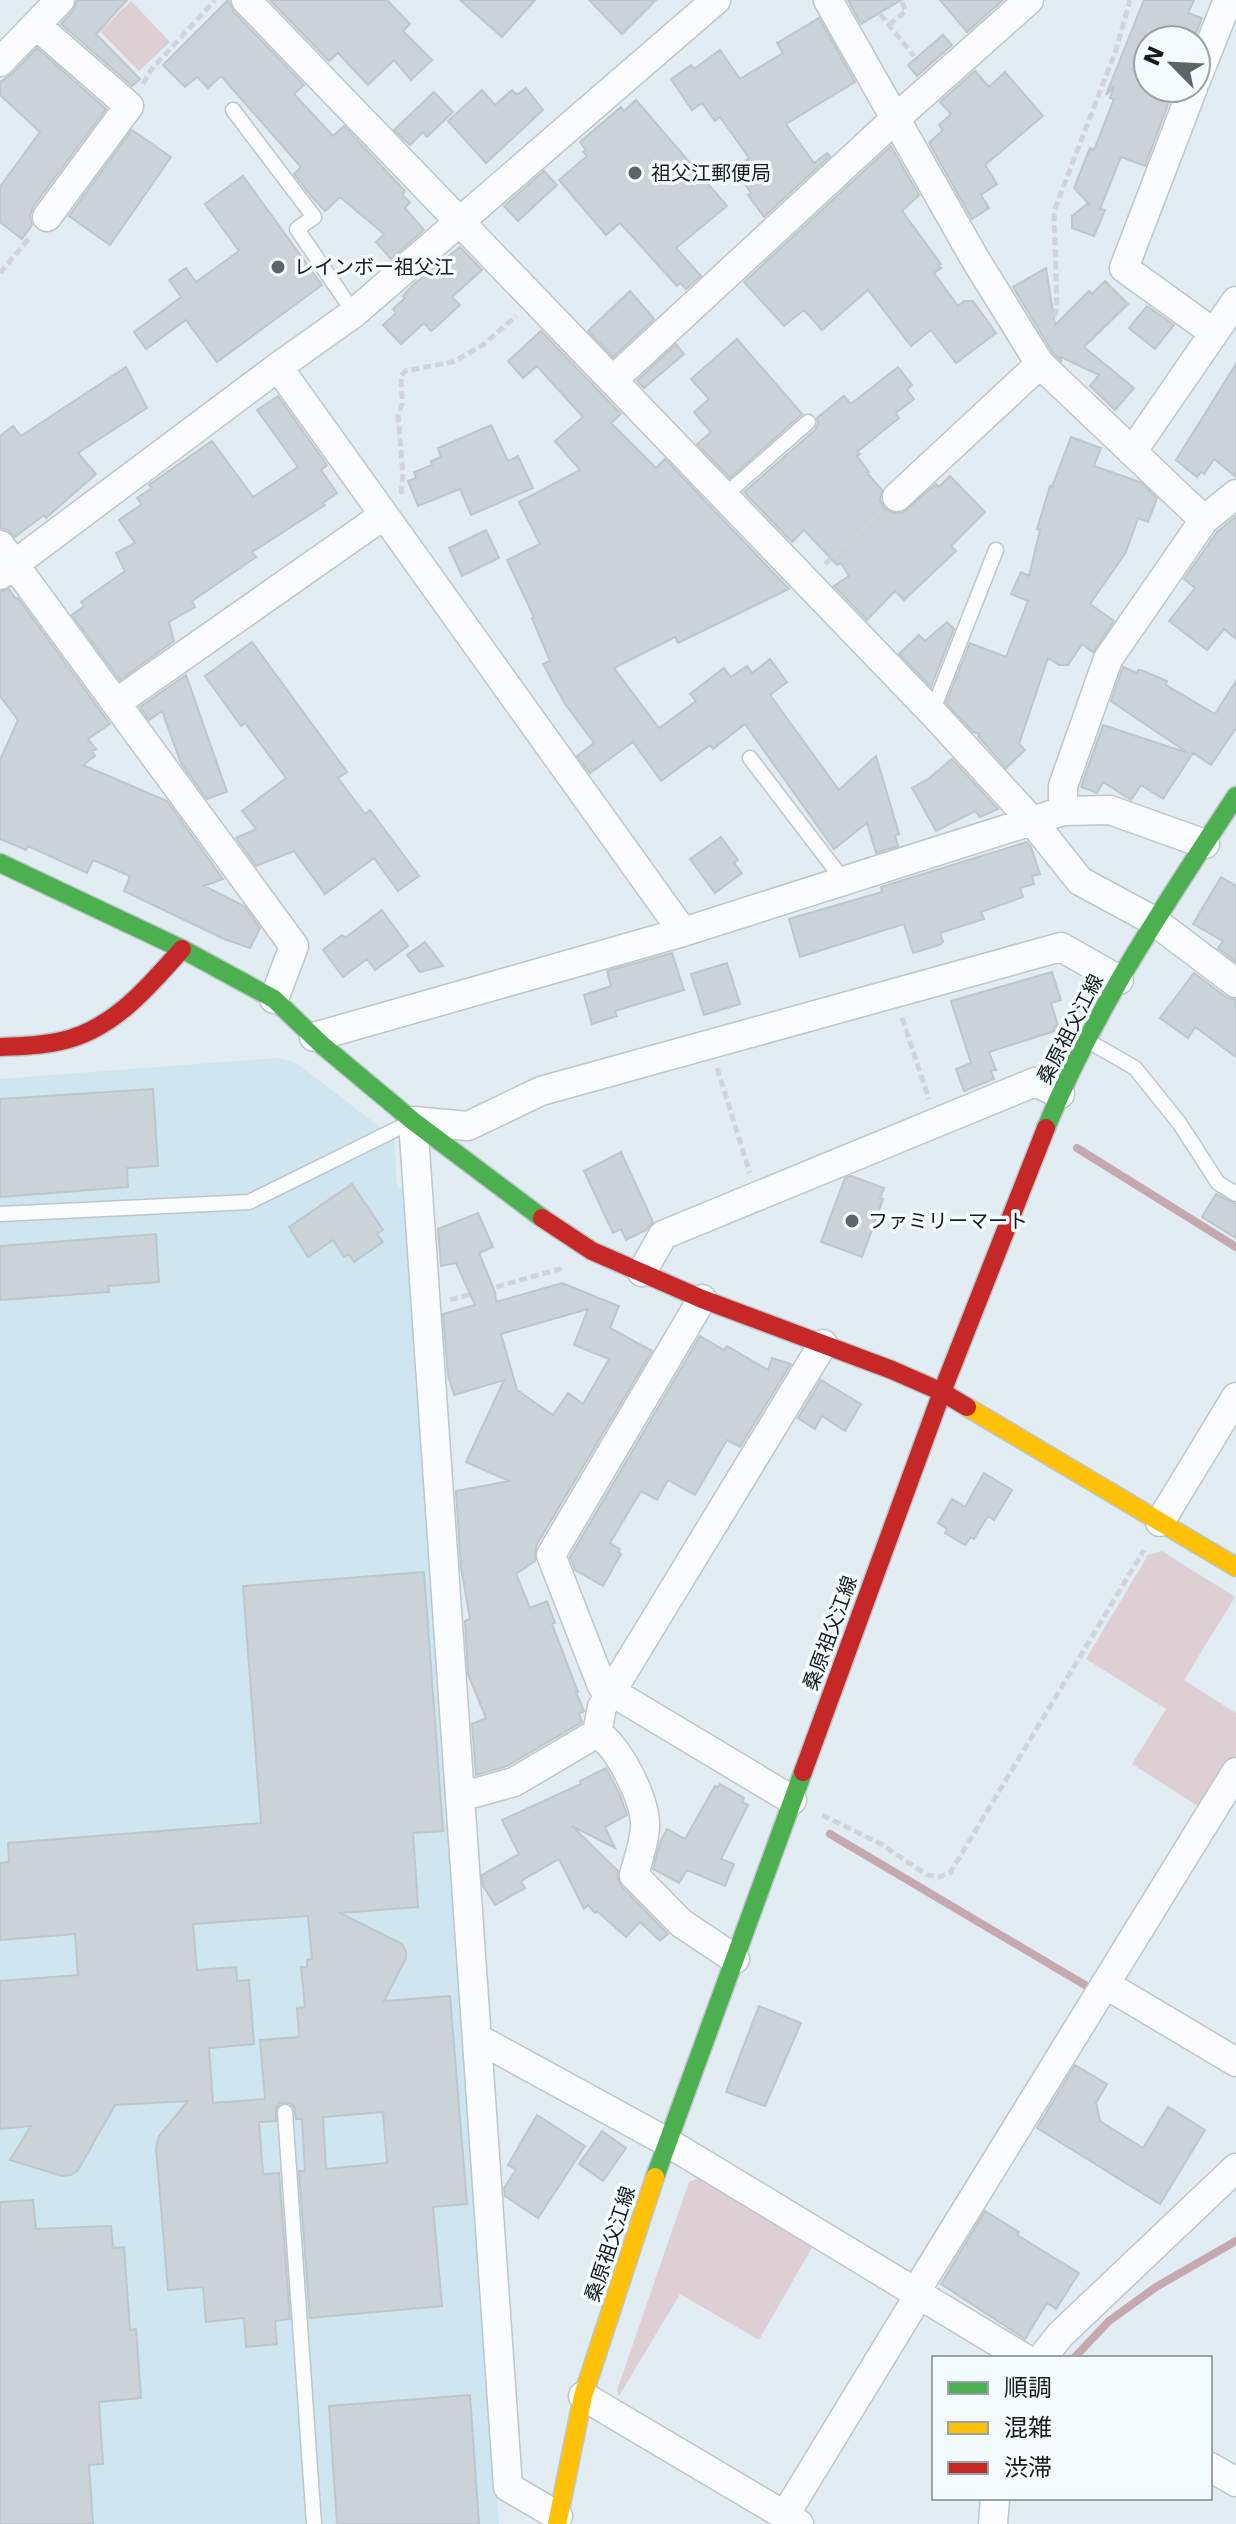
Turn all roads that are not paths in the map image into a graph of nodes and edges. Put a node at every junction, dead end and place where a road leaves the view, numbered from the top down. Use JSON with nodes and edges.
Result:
{"nodes":[{"id":1,"x":60,"y":0,"type":"edge"},
{"id":2,"x":246,"y":0,"type":"edge"},
{"id":3,"x":716,"y":0,"type":"edge"},
{"id":4,"x":828,"y":0,"type":"edge"},
{"id":5,"x":1029,"y":0,"type":"edge"},
{"id":6,"x":1223,"y":2,"type":"edge"},
{"id":7,"x":36,"y":25,"type":"junction"},
{"id":8,"x":1212,"y":34,"type":"edge"},
{"id":9,"x":0,"y":62,"type":"edge"},
{"id":10,"x":1187,"y":104,"type":"edge"},
{"id":11,"x":233,"y":110,"type":"dead end"},
{"id":12,"x":895,"y":119,"type":"junction"},
{"id":13,"x":47,"y":217,"type":"road end"},
{"id":14,"x":460,"y":221,"type":"junction"},
{"id":15,"x":1236,"y":301,"type":"edge"},
{"id":16,"x":354,"y":313,"type":"junction"},
{"id":17,"x":1214,"y":333,"type":"junction"},
{"id":18,"x":1039,"y":363,"type":"junction"},
{"id":19,"x":278,"y":367,"type":"junction"},
{"id":20,"x":613,"y":380,"type":"junction"},
{"id":21,"x":808,"y":422,"type":"dead end"},
{"id":22,"x":1132,"y":452,"type":"junction"},
{"id":23,"x":1236,"y":494,"type":"edge"},
{"id":24,"x":724,"y":496,"type":"junction"},
{"id":25,"x":897,"y":497,"type":"road end"},
{"id":26,"x":387,"y":520,"type":"junction"},
{"id":27,"x":1204,"y":520,"type":"junction"},
{"id":28,"x":996,"y":550,"type":"dead end"},
{"id":29,"x":5,"y":561,"type":"edge"},
{"id":30,"x":116,"y":703,"type":"junction"},
{"id":31,"x":932,"y":712,"type":"junction"},
{"id":32,"x":750,"y":758,"type":"dead end"},
{"id":33,"x":1236,"y":796,"type":"edge"},
{"id":34,"x":1063,"y":811,"type":"junction"},
{"id":35,"x":1033,"y":822,"type":"junction"},
{"id":36,"x":1215,"y":847,"type":"junction"},
{"id":37,"x":0,"y":863,"type":"edge"},
{"id":38,"x":844,"y":881,"type":"junction"},
{"id":39,"x":1154,"y":921,"type":"junction"},
{"id":40,"x":683,"y":932,"type":"junction"},
{"id":41,"x":182,"y":949,"type":"junction"},
{"id":42,"x":1119,"y":980,"type":"junction"},
{"id":43,"x":1236,"y":983,"type":"edge"},
{"id":44,"x":274,"y":999,"type":"junction"},
{"id":45,"x":314,"y":1037,"type":"junction"},
{"id":46,"x":1087,"y":1040,"type":"junction"},
{"id":47,"x":0,"y":1047,"type":"edge"},
{"id":48,"x":1060,"y":1094,"type":"junction"},
{"id":49,"x":413,"y":1121,"type":"junction"},
{"id":50,"x":1236,"y":1194,"type":"edge"},
{"id":51,"x":0,"y":1214,"type":"edge"},
{"id":52,"x":642,"y":1272,"type":"junction"},
{"id":53,"x":702,"y":1299,"type":"junction"},
{"id":54,"x":823,"y":1344,"type":"junction"},
{"id":55,"x":942,"y":1392,"type":"junction"},
{"id":56,"x":1236,"y":1397,"type":"edge"},
{"id":57,"x":1160,"y":1522,"type":"junction"},
{"id":58,"x":1236,"y":1567,"type":"edge"},
{"id":59,"x":612,"y":1691,"type":"junction"},
{"id":60,"x":597,"y":1733,"type":"junction"},
{"id":61,"x":1236,"y":1772,"type":"edge"},
{"id":62,"x":460,"y":1797,"type":"junction"},
{"id":63,"x":792,"y":1800,"type":"junction"},
{"id":64,"x":735,"y":1959,"type":"junction"},
{"id":65,"x":1105,"y":1984,"type":"junction"},
{"id":66,"x":477,"y":2038,"type":"junction"},
{"id":67,"x":1236,"y":2062,"type":"edge"},
{"id":68,"x":285,"y":2112,"type":"dead end"},
{"id":69,"x":667,"y":2142,"type":"junction"},
{"id":70,"x":1236,"y":2168,"type":"edge"},
{"id":71,"x":917,"y":2294,"type":"junction"},
{"id":72,"x":1021,"y":2356,"type":"edge"},
{"id":73,"x":1044,"y":2356,"type":"edge"},
{"id":74,"x":583,"y":2396,"type":"junction"},
{"id":75,"x":1212,"y":2468,"type":"edge"},
{"id":76,"x":1236,"y":2482,"type":"edge"},
{"id":77,"x":995,"y":2500,"type":"edge"},
{"id":78,"x":558,"y":2520,"type":"edge"},
{"id":79,"x":792,"y":2520,"type":"edge"},
{"id":80,"x":314,"y":2524,"type":"edge"},
{"id":81,"x":993,"y":2524,"type":"edge"}],
"edges":[{"from":1,"to":7,"type":"street"},
{"from":2,"to":14,"type":"street"},
{"from":3,"to":14,"type":"street"},
{"from":4,"to":12,"type":"street"},
{"from":5,"to":12,"type":"street"},
{"from":6,"to":8,"type":"street"},
{"from":7,"to":9,"type":"street"},
{"from":7,"to":13,"type":"street"},
{"from":10,"to":17,"type":"street"},
{"from":11,"to":16,"type":"lane"},
{"from":12,"to":18,"type":"street"},
{"from":12,"to":20,"type":"street"},
{"from":14,"to":16,"type":"street"},
{"from":14,"to":20,"type":"street"},
{"from":15,"to":17,"type":"street"},
{"from":16,"to":19,"type":"street"},
{"from":17,"to":22,"type":"street"},
{"from":18,"to":22,"type":"street"},
{"from":18,"to":25,"type":"street"},
{"from":19,"to":26,"type":"street"},
{"from":19,"to":29,"type":"street"},
{"from":20,"to":24,"type":"street"},
{"from":21,"to":24,"type":"lane"},
{"from":22,"to":27,"type":"street"},
{"from":23,"to":27,"type":"street"},
{"from":24,"to":31,"type":"street"},
{"from":26,"to":30,"type":"street"},
{"from":26,"to":40,"type":"street"},
{"from":27,"to":34,"type":"street"},
{"from":28,"to":31,"type":"lane"},
{"from":29,"to":30,"type":"street"},
{"from":30,"to":44,"type":"street"},
{"from":31,"to":35,"type":"street"},
{"from":32,"to":38,"type":"lane"},
{"from":33,"to":36,"type":"main road","name":"桑原祖父江線"},
{"from":34,"to":35,"type":"street"},
{"from":34,"to":36,"type":"street"},
{"from":35,"to":38,"type":"street"},
{"from":35,"to":39,"type":"street"},
{"from":36,"to":39,"type":"main road","name":"桑原祖父江線"},
{"from":37,"to":41,"type":"main road"},
{"from":38,"to":40,"type":"street"},
{"from":39,"to":42,"type":"main road","name":"桑原祖父江線"},
{"from":39,"to":43,"type":"street"},
{"from":40,"to":45,"type":"street"},
{"from":41,"to":44,"type":"main road"},
{"from":41,"to":47,"type":"main road"},
{"from":42,"to":46,"type":"main road","name":"桑原祖父江線"},
{"from":42,"to":49,"type":"street"},
{"from":44,"to":45,"type":"main road"},
{"from":45,"to":49,"type":"main road"},
{"from":46,"to":48,"type":"main road","name":"桑原祖父江線"},
{"from":46,"to":50,"type":"lane"},
{"from":48,"to":52,"type":"street"},
{"from":48,"to":55,"type":"main road","name":"桑原祖父江線"},
{"from":49,"to":51,"type":"lane"},
{"from":49,"to":52,"type":"main road"},
{"from":49,"to":62,"type":"street"},
{"from":52,"to":53,"type":"main road"},
{"from":53,"to":54,"type":"main road"},
{"from":53,"to":59,"type":"street"},
{"from":54,"to":55,"type":"main road"},
{"from":54,"to":59,"type":"street"},
{"from":55,"to":57,"type":"main road"},
{"from":55,"to":63,"type":"main road","name":"桑原祖父江線"},
{"from":56,"to":57,"type":"street"},
{"from":57,"to":58,"type":"main road"},
{"from":59,"to":60,"type":"street"},
{"from":59,"to":63,"type":"street"},
{"from":60,"to":62,"type":"street"},
{"from":60,"to":64,"type":"street"},
{"from":61,"to":65,"type":"street"},
{"from":62,"to":66,"type":"street"},
{"from":63,"to":64,"type":"main road","name":"桑原祖父江線"},
{"from":64,"to":69,"type":"main road","name":"桑原祖父江線"},
{"from":65,"to":67,"type":"street"},
{"from":65,"to":71,"type":"street"},
{"from":66,"to":69,"type":"street"},
{"from":66,"to":78,"type":"street"},
{"from":68,"to":80,"type":"lane"},
{"from":69,"to":71,"type":"street"},
{"from":69,"to":74,"type":"main road","name":"桑原祖父江線"},
{"from":70,"to":73,"type":"street"},
{"from":71,"to":72,"type":"street"},
{"from":71,"to":79,"type":"street"},
{"from":74,"to":78,"type":"main road","name":"桑原祖父江線"},
{"from":74,"to":79,"type":"street"},
{"from":75,"to":76,"type":"street"},
{"from":77,"to":81,"type":"street"}]}
